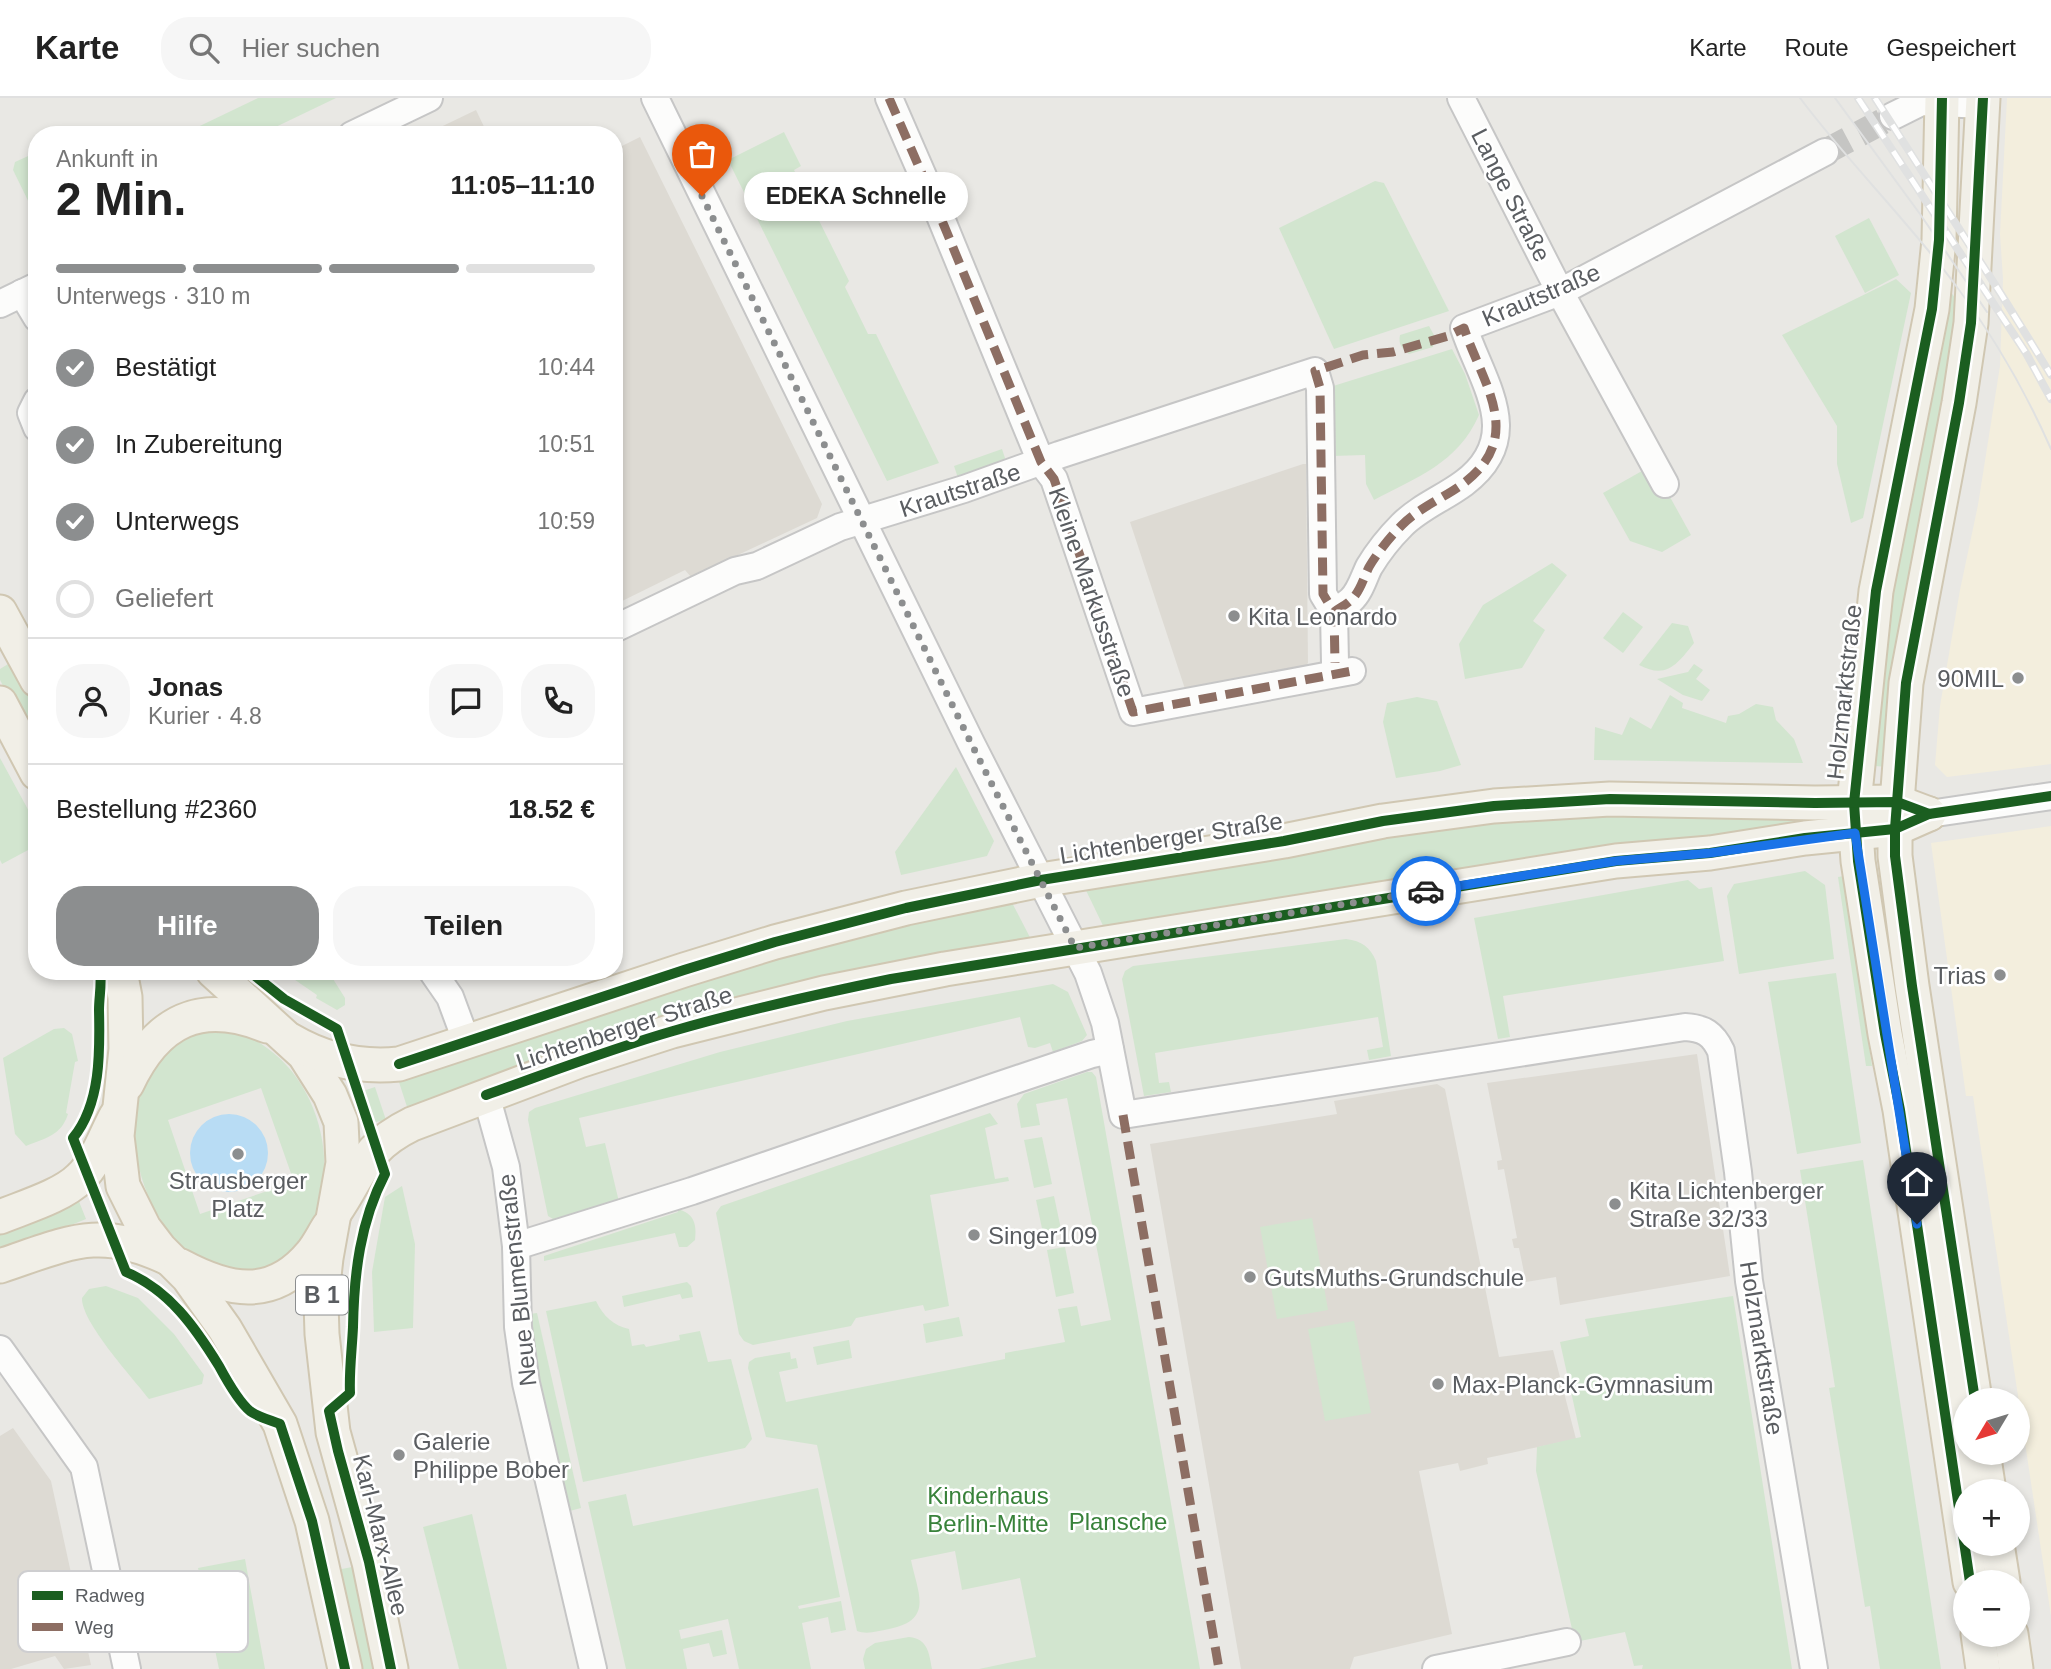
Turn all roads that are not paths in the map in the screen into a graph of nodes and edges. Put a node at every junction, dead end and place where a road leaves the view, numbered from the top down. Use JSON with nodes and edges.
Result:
{"nodes":[{"id":1,"x":429,"y":98,"type":"edge"},
{"id":2,"x":655,"y":98,"type":"edge"},
{"id":3,"x":889,"y":98,"type":"edge"},
{"id":4,"x":1461,"y":98,"type":"edge"},
{"id":5,"x":1942,"y":100,"type":"edge"},
{"id":6,"x":1983,"y":102,"type":"edge"},
{"id":7,"x":1893,"y":116,"type":"tunnel mouth"},
{"id":8,"x":371,"y":126,"type":"edge"},
{"id":9,"x":1825,"y":152,"type":"tunnel mouth"},
{"id":10,"x":1560,"y":292,"type":"junction"},
{"id":11,"x":1315,"y":372,"type":"joint"},
{"id":12,"x":1041,"y":463,"type":"junction"},
{"id":13,"x":1665,"y":484,"type":"dead end"},
{"id":14,"x":862,"y":521,"type":"junction"},
{"id":15,"x":0,"y":612,"type":"edge"},
{"id":16,"x":1334,"y":612,"type":"junction"},
{"id":17,"x":623,"y":625,"type":"edge"},
{"id":18,"x":28,"y":663,"type":"edge"},
{"id":19,"x":0,"y":703,"type":"edge"},
{"id":20,"x":28,"y":756,"type":"edge"},
{"id":21,"x":2051,"y":796,"type":"edge"},
{"id":22,"x":1929,"y":814,"type":"joint"},
{"id":23,"x":1896,"y":815,"type":"junction"},
{"id":24,"x":1854,"y":818,"type":"junction"},
{"id":25,"x":1041,"y":880,"type":"junction"},
{"id":26,"x":1075,"y":948,"type":"junction"},
{"id":27,"x":222,"y":980,"type":"edge"},
{"id":28,"x":438,"y":980,"type":"edge"},
{"id":29,"x":122,"y":984,"type":"edge"},
{"id":30,"x":288,"y":1039,"type":"junction"},
{"id":31,"x":467,"y":1043,"type":"junction"},
{"id":32,"x":1110,"y":1050,"type":"junction"},
{"id":33,"x":486,"y":1095,"type":"junction"},
{"id":34,"x":120,"y":1104,"type":"junction"},
{"id":35,"x":0,"y":1217,"type":"edge"},
{"id":36,"x":334,"y":1217,"type":"junction"},
{"id":37,"x":516,"y":1246,"type":"junction"},
{"id":38,"x":172,"y":1261,"type":"junction"},
{"id":39,"x":0,"y":1266,"type":"edge"},
{"id":40,"x":0,"y":1349,"type":"edge"},
{"id":41,"x":1973,"y":1388,"type":"edge"},
{"id":42,"x":1968,"y":1570,"type":"edge"},
{"id":43,"x":106,"y":1571,"type":"edge"},
{"id":44,"x":1567,"y":1642,"type":"dead end"},
{"id":45,"x":1980,"y":1647,"type":"edge"},
{"id":46,"x":2013,"y":1647,"type":"edge"},
{"id":47,"x":345,"y":1669,"type":"edge"},
{"id":48,"x":391,"y":1669,"type":"edge"},
{"id":49,"x":593,"y":1669,"type":"edge"},
{"id":50,"x":1436,"y":1669,"type":"edge"},
{"id":51,"x":1815,"y":1669,"type":"edge"},
{"id":52,"x":1983,"y":1669,"type":"edge"},
{"id":53,"x":2016,"y":1669,"type":"edge"}],
"edges":[{"from":1,"to":8,"type":"street"},
{"from":2,"to":14,"type":"street"},
{"from":3,"to":12,"type":"street"},
{"from":4,"to":10,"type":"street","name":"Lange Straße"},
{"from":5,"to":6,"type":"street"},
{"from":5,"to":7,"type":"street"},
{"from":5,"to":24,"type":"main road","name":"Holzmarktstraße"},
{"from":6,"to":23,"type":"main road"},
{"from":9,"to":10,"type":"street","name":"Krautstraße"},
{"from":10,"to":13,"type":"street","name":"Lange Straße"},
{"from":10,"to":16,"type":"street","name":"Krautstraße"},
{"from":11,"to":12,"type":"street","name":"Krautstraße"},
{"from":11,"to":16,"type":"street","name":"Kleine Markusstraße"},
{"from":12,"to":14,"type":"street","name":"Krautstraße"},
{"from":12,"to":16,"type":"street","name":"Kleine Markusstraße"},
{"from":14,"to":17,"type":"street","name":"Krautstraße"},
{"from":14,"to":25,"type":"street"},
{"from":15,"to":18,"type":"main road"},
{"from":19,"to":20,"type":"main road"},
{"from":21,"to":22,"type":"street"},
{"from":22,"to":23,"type":"main road","name":"Lichtenberger Straße"},
{"from":23,"to":24,"type":"main road","name":"Lichtenberger Straße"},
{"from":23,"to":41,"type":"main road"},
{"from":24,"to":25,"type":"main road","name":"Lichtenberger Straße"},
{"from":24,"to":26,"type":"main road","name":"Lichtenberger Straße"},
{"from":24,"to":42,"type":"main road","name":"Holzmarktstraße"},
{"from":25,"to":26,"type":"street"},
{"from":25,"to":31,"type":"main road","name":"Lichtenberger Straße"},
{"from":26,"to":32,"type":"street"},
{"from":26,"to":33,"type":"main road","name":"Lichtenberger Straße"},
{"from":27,"to":30,"type":"main road","number":"B 1"},
{"from":28,"to":31,"type":"street"},
{"from":29,"to":34,"type":"main road"},
{"from":30,"to":31,"type":"main road","name":"Lichtenberger Straße"},
{"from":30,"to":34,"type":"main road"},
{"from":30,"to":36,"type":"main road","number":"B 1"},
{"from":32,"to":37,"type":"street"},
{"from":32,"to":51,"type":"street","name":"Holzmarktstraße"},
{"from":33,"to":36,"type":"main road","name":"Lichtenberger Straße"},
{"from":33,"to":37,"type":"street","name":"Neue Blumenstraße"},
{"from":34,"to":35,"type":"main road"},
{"from":34,"to":38,"type":"main road"},
{"from":36,"to":38,"type":"main road"},
{"from":36,"to":48,"type":"main road","name":"Karl-Marx-Allee","number":"B 1"},
{"from":37,"to":49,"type":"street","name":"Neue Blumenstraße"},
{"from":38,"to":39,"type":"main road"},
{"from":38,"to":47,"type":"main road"},
{"from":40,"to":43,"type":"street"},
{"from":44,"to":50,"type":"street"},
{"from":45,"to":52,"type":"main road"},
{"from":46,"to":53,"type":"main road"}]}
